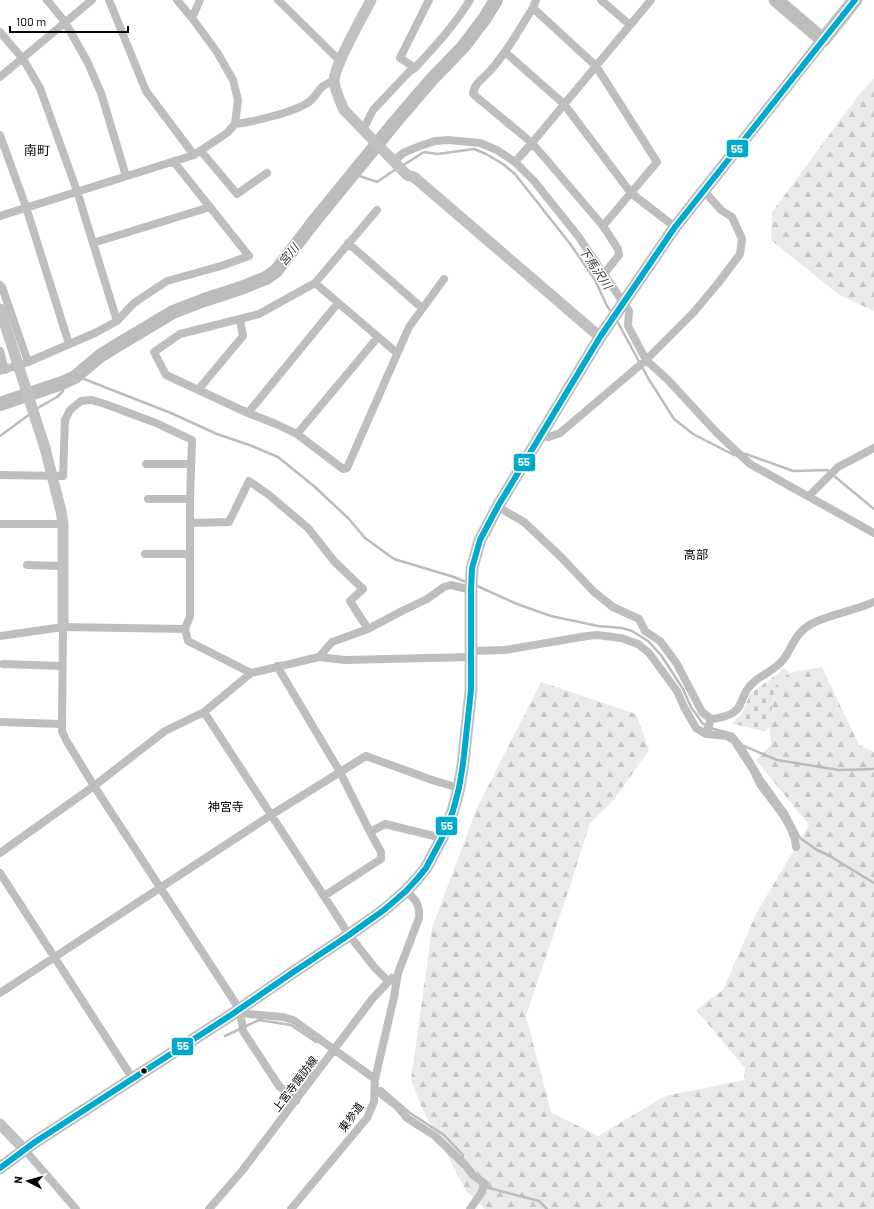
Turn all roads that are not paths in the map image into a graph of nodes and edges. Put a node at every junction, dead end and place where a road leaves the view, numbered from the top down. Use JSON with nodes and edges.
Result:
{"nodes":[{"id":1,"x":47,"y":0,"type":"edge"},
{"id":2,"x":92,"y":0,"type":"edge"},
{"id":3,"x":109,"y":0,"type":"edge"},
{"id":4,"x":177,"y":0,"type":"edge"},
{"id":5,"x":200,"y":0,"type":"edge"},
{"id":6,"x":278,"y":0,"type":"edge"},
{"id":7,"x":371,"y":0,"type":"edge"},
{"id":8,"x":429,"y":0,"type":"edge"},
{"id":9,"x":470,"y":0,"type":"edge"},
{"id":10,"x":601,"y":0,"type":"edge"},
{"id":11,"x":651,"y":0,"type":"edge"},
{"id":12,"x":776,"y":0,"type":"edge"},
{"id":13,"x":855,"y":0,"type":"edge"},
{"id":14,"x":534,"y":4,"type":"edge"},
{"id":15,"x":192,"y":18,"type":"junction"},
{"id":16,"x":65,"y":22,"type":"junction"},
{"id":17,"x":630,"y":25,"type":"junction"},
{"id":18,"x":0,"y":32,"type":"edge"},
{"id":19,"x":823,"y":40,"type":"junction"},
{"id":20,"x":505,"y":52,"type":"junction"},
{"id":21,"x":23,"y":59,"type":"junction"},
{"id":22,"x":340,"y":61,"type":"junction"},
{"id":23,"x":596,"y":66,"type":"junction"},
{"id":24,"x":415,"y":68,"type":"junction"},
{"id":25,"x":0,"y":77,"type":"edge"},
{"id":26,"x":334,"y":80,"type":"junction"},
{"id":27,"x":564,"y":104,"type":"junction"},
{"id":28,"x":235,"y":124,"type":"junction"},
{"id":29,"x":365,"y":132,"type":"junction"},
{"id":30,"x":0,"y":134,"type":"edge"},
{"id":31,"x":532,"y":143,"type":"junction"},
{"id":32,"x":198,"y":153,"type":"junction"},
{"id":33,"x":174,"y":162,"type":"junction"},
{"id":34,"x":515,"y":162,"type":"junction"},
{"id":35,"x":395,"y":164,"type":"junction"},
{"id":36,"x":267,"y":173,"type":"dead end"},
{"id":37,"x":126,"y":176,"type":"junction"},
{"id":38,"x":77,"y":191,"type":"junction"},
{"id":39,"x":704,"y":191,"type":"junction"},
{"id":40,"x":631,"y":193,"type":"junction"},
{"id":41,"x":210,"y":207,"type":"junction"},
{"id":42,"x":26,"y":208,"type":"junction"},
{"id":43,"x":377,"y":210,"type":"dead end"},
{"id":44,"x":0,"y":216,"type":"edge"},
{"id":45,"x":603,"y":226,"type":"junction"},
{"id":46,"x":675,"y":227,"type":"junction"},
{"id":47,"x":93,"y":243,"type":"junction"},
{"id":48,"x":348,"y":243,"type":"junction"},
{"id":49,"x":604,"y":274,"type":"junction"},
{"id":50,"x":444,"y":280,"type":"dead end"},
{"id":51,"x":315,"y":283,"type":"junction"},
{"id":52,"x":0,"y":285,"type":"edge"},
{"id":53,"x":338,"y":303,"type":"junction"},
{"id":54,"x":422,"y":308,"type":"junction"},
{"id":55,"x":620,"y":308,"type":"junction"},
{"id":56,"x":0,"y":309,"type":"edge"},
{"id":57,"x":240,"y":319,"type":"junction"},
{"id":58,"x":117,"y":321,"type":"junction"},
{"id":59,"x":378,"y":337,"type":"junction"},
{"id":60,"x":600,"y":337,"type":"junction"},
{"id":61,"x":69,"y":344,"type":"junction"},
{"id":62,"x":0,"y":351,"type":"edge"},
{"id":63,"x":398,"y":353,"type":"junction"},
{"id":64,"x":28,"y":362,"type":"junction"},
{"id":65,"x":642,"y":363,"type":"junction"},
{"id":66,"x":2,"y":371,"type":"edge"},
{"id":67,"x":198,"y":390,"type":"junction"},
{"id":68,"x":248,"y":413,"type":"junction"},
{"id":69,"x":297,"y":434,"type":"junction"},
{"id":70,"x":540,"y":436,"type":"junction"},
{"id":71,"x":874,"y":448,"type":"edge"},
{"id":72,"x":146,"y":464,"type":"dead end"},
{"id":73,"x":191,"y":464,"type":"junction"},
{"id":74,"x":0,"y":475,"type":"edge"},
{"id":75,"x":53,"y":477,"type":"junction"},
{"id":76,"x":809,"y":496,"type":"junction"},
{"id":77,"x":148,"y":499,"type":"dead end"},
{"id":78,"x":190,"y":499,"type":"junction"},
{"id":79,"x":498,"y":506,"type":"junction"},
{"id":80,"x":190,"y":523,"type":"junction"},
{"id":81,"x":0,"y":524,"type":"edge"},
{"id":82,"x":63,"y":524,"type":"junction"},
{"id":83,"x":874,"y":533,"type":"edge"},
{"id":84,"x":145,"y":554,"type":"dead end"},
{"id":85,"x":189,"y":554,"type":"junction"},
{"id":86,"x":27,"y":565,"type":"dead end"},
{"id":87,"x":62,"y":566,"type":"junction"},
{"id":88,"x":471,"y":586,"type":"junction"},
{"id":89,"x":874,"y":602,"type":"edge"},
{"id":90,"x":63,"y":627,"type":"junction"},
{"id":91,"x":186,"y":629,"type":"junction"},
{"id":92,"x":368,"y":629,"type":"junction"},
{"id":93,"x":0,"y":636,"type":"edge"},
{"id":94,"x":642,"y":637,"type":"junction"},
{"id":95,"x":471,"y":654,"type":"junction"},
{"id":96,"x":318,"y":657,"type":"junction"},
{"id":97,"x":3,"y":664,"type":"dead end"},
{"id":98,"x":62,"y":666,"type":"junction"},
{"id":99,"x":277,"y":666,"type":"junction"},
{"id":100,"x":251,"y":672,"type":"junction"},
{"id":101,"x":204,"y":712,"type":"junction"},
{"id":102,"x":0,"y":722,"type":"edge"},
{"id":103,"x":62,"y":724,"type":"junction"},
{"id":104,"x":709,"y":727,"type":"junction"},
{"id":105,"x":340,"y":772,"type":"junction"},
{"id":106,"x":94,"y":786,"type":"junction"},
{"id":107,"x":459,"y":788,"type":"junction"},
{"id":108,"x":271,"y":815,"type":"junction"},
{"id":109,"x":370,"y":832,"type":"junction"},
{"id":110,"x":442,"y":838,"type":"junction"},
{"id":111,"x":796,"y":848,"type":"dead end"},
{"id":112,"x":0,"y":853,"type":"edge"},
{"id":113,"x":0,"y":873,"type":"edge"},
{"id":114,"x":161,"y":888,"type":"junction"},
{"id":115,"x":406,"y":891,"type":"junction"},
{"id":116,"x":324,"y":896,"type":"junction"},
{"id":117,"x":348,"y":935,"type":"junction"},
{"id":118,"x":54,"y":957,"type":"junction"},
{"id":119,"x":398,"y":973,"type":"junction"},
{"id":120,"x":388,"y":981,"type":"junction"},
{"id":121,"x":0,"y":993,"type":"edge"},
{"id":122,"x":240,"y":1010,"type":"junction"},
{"id":123,"x":335,"y":1049,"type":"junction"},
{"id":124,"x":133,"y":1079,"type":"junction"},
{"id":125,"x":375,"y":1079,"type":"junction"},
{"id":126,"x":375,"y":1090,"type":"junction"},
{"id":127,"x":296,"y":1101,"type":"junction"},
{"id":128,"x":0,"y":1124,"type":"edge"},
{"id":129,"x":24,"y":1149,"type":"junction"},
{"id":130,"x":0,"y":1168,"type":"edge"},
{"id":131,"x":76,"y":1209,"type":"edge"},
{"id":132,"x":209,"y":1209,"type":"edge"},
{"id":133,"x":291,"y":1209,"type":"edge"},
{"id":134,"x":470,"y":1209,"type":"edge"}],
"edges":[{"from":1,"to":16,"type":"street"},
{"from":2,"to":16,"type":"street"},
{"from":3,"to":32,"type":"street"},
{"from":4,"to":15,"type":"street"},
{"from":5,"to":15,"type":"street"},
{"from":6,"to":22,"type":"street"},
{"from":7,"to":22,"type":"street"},
{"from":8,"to":24,"type":"street"},
{"from":9,"to":24,"type":"street"},
{"from":10,"to":17,"type":"street"},
{"from":11,"to":17,"type":"street"},
{"from":12,"to":19,"type":"highway"},
{"from":13,"to":19,"type":"highway"},
{"from":14,"to":20,"type":"street"},
{"from":14,"to":23,"type":"street"},
{"from":15,"to":28,"type":"street"},
{"from":16,"to":21,"type":"street"},
{"from":16,"to":37,"type":"street"},
{"from":17,"to":23,"type":"street"},
{"from":18,"to":21,"type":"street"},
{"from":19,"to":39,"type":"main road"},
{"from":20,"to":27,"type":"street"},
{"from":20,"to":31,"type":"street"},
{"from":21,"to":25,"type":"street"},
{"from":21,"to":38,"type":"street"},
{"from":22,"to":26,"type":"street"},
{"from":23,"to":27,"type":"street"},
{"from":23,"to":40,"type":"street"},
{"from":24,"to":29,"type":"street"},
{"from":26,"to":28,"type":"street"},
{"from":26,"to":29,"type":"street"},
{"from":27,"to":31,"type":"street"},
{"from":27,"to":40,"type":"street"},
{"from":28,"to":32,"type":"street"},
{"from":29,"to":35,"type":"street"},
{"from":30,"to":42,"type":"street"},
{"from":31,"to":34,"type":"street"},
{"from":31,"to":45,"type":"street"},
{"from":32,"to":33,"type":"street"},
{"from":32,"to":36,"type":"street"},
{"from":33,"to":37,"type":"street"},
{"from":33,"to":41,"type":"street"},
{"from":34,"to":35,"type":"street"},
{"from":34,"to":49,"type":"street"},
{"from":35,"to":60,"type":"street"},
{"from":37,"to":38,"type":"street"},
{"from":38,"to":42,"type":"street"},
{"from":38,"to":47,"type":"street"},
{"from":39,"to":46,"type":"main road"},
{"from":39,"to":65,"type":"street"},
{"from":40,"to":45,"type":"street"},
{"from":40,"to":46,"type":"street"},
{"from":41,"to":47,"type":"street"},
{"from":41,"to":58,"type":"street"},
{"from":42,"to":44,"type":"street"},
{"from":42,"to":61,"type":"street"},
{"from":43,"to":48,"type":"street"},
{"from":45,"to":49,"type":"street"},
{"from":46,"to":55,"type":"main road"},
{"from":47,"to":58,"type":"street"},
{"from":48,"to":51,"type":"street"},
{"from":48,"to":54,"type":"street"},
{"from":49,"to":55,"type":"street"},
{"from":50,"to":54,"type":"street"},
{"from":51,"to":53,"type":"street"},
{"from":51,"to":57,"type":"street"},
{"from":52,"to":64,"type":"street"},
{"from":53,"to":59,"type":"street"},
{"from":53,"to":68,"type":"street"},
{"from":54,"to":63,"type":"street"},
{"from":55,"to":60,"type":"main road"},
{"from":55,"to":65,"type":"street"},
{"from":56,"to":75,"type":"street","bridge":true},
{"from":57,"to":67,"type":"street"},
{"from":57,"to":67,"type":"street"},
{"from":58,"to":61,"type":"street"},
{"from":59,"to":63,"type":"street"},
{"from":59,"to":69,"type":"street"},
{"from":60,"to":70,"type":"main road"},
{"from":61,"to":64,"type":"street"},
{"from":62,"to":66,"type":"street"},
{"from":63,"to":69,"type":"street"},
{"from":64,"to":66,"type":"street"},
{"from":65,"to":70,"type":"street"},
{"from":65,"to":76,"type":"street"},
{"from":67,"to":68,"type":"street"},
{"from":68,"to":69,"type":"street"},
{"from":70,"to":79,"type":"main road"},
{"from":71,"to":76,"type":"street"},
{"from":72,"to":73,"type":"street"},
{"from":73,"to":75,"type":"street"},
{"from":73,"to":78,"type":"street"},
{"from":74,"to":75,"type":"street"},
{"from":75,"to":82,"type":"street"},
{"from":76,"to":83,"type":"street"},
{"from":77,"to":78,"type":"street"},
{"from":78,"to":80,"type":"street"},
{"from":79,"to":88,"type":"main road"},
{"from":79,"to":94,"type":"street"},
{"from":80,"to":85,"type":"street"},
{"from":80,"to":92,"type":"street"},
{"from":81,"to":82,"type":"street"},
{"from":82,"to":87,"type":"street"},
{"from":84,"to":85,"type":"street"},
{"from":85,"to":91,"type":"street"},
{"from":86,"to":87,"type":"street"},
{"from":87,"to":90,"type":"street"},
{"from":88,"to":92,"type":"street"},
{"from":88,"to":95,"type":"main road"},
{"from":89,"to":104,"type":"street"},
{"from":90,"to":91,"type":"street"},
{"from":90,"to":93,"type":"street"},
{"from":90,"to":98,"type":"street"},
{"from":91,"to":100,"type":"street"},
{"from":92,"to":96,"type":"street"},
{"from":94,"to":95,"type":"street"},
{"from":94,"to":104,"type":"street"},
{"from":94,"to":104,"type":"street"},
{"from":95,"to":96,"type":"street"},
{"from":95,"to":107,"type":"main road"},
{"from":96,"to":99,"type":"street"},
{"from":97,"to":98,"type":"street"},
{"from":98,"to":103,"type":"street"},
{"from":99,"to":100,"type":"street"},
{"from":99,"to":105,"type":"street"},
{"from":100,"to":101,"type":"street"},
{"from":101,"to":106,"type":"street"},
{"from":101,"to":108,"type":"street"},
{"from":102,"to":103,"type":"street"},
{"from":103,"to":106,"type":"street"},
{"from":104,"to":111,"type":"street"},
{"from":105,"to":107,"type":"street"},
{"from":105,"to":108,"type":"street"},
{"from":105,"to":109,"type":"street"},
{"from":106,"to":112,"type":"street"},
{"from":106,"to":114,"type":"street"},
{"from":107,"to":110,"type":"main road"},
{"from":108,"to":114,"type":"street"},
{"from":108,"to":116,"type":"street"},
{"from":109,"to":110,"type":"street"},
{"from":109,"to":116,"type":"street"},
{"from":110,"to":115,"type":"main road"},
{"from":113,"to":118,"type":"street"},
{"from":114,"to":118,"type":"street"},
{"from":114,"to":122,"type":"street"},
{"from":115,"to":117,"type":"main road"},
{"from":115,"to":119,"type":"street","name":"東参道"},
{"from":116,"to":117,"type":"street"},
{"from":117,"to":120,"type":"street"},
{"from":117,"to":122,"type":"main road"},
{"from":118,"to":121,"type":"street"},
{"from":118,"to":124,"type":"street"},
{"from":119,"to":120,"type":"street","name":"上宮寺諏訪線"},
{"from":119,"to":125,"type":"street","name":"東参道"},
{"from":120,"to":123,"type":"street","name":"上宮寺諏訪線"},
{"from":122,"to":123,"type":"street"},
{"from":122,"to":124,"type":"main road"},
{"from":122,"to":127,"type":"street"},
{"from":123,"to":125,"type":"street"},
{"from":123,"to":127,"type":"street","name":"上宮寺諏訪線"},
{"from":124,"to":129,"type":"main road"},
{"from":125,"to":126,"type":"street","name":"東参道"},
{"from":126,"to":133,"type":"street","name":"東参道"},
{"from":126,"to":134,"type":"street"},
{"from":127,"to":132,"type":"street","name":"上宮寺諏訪線"},
{"from":128,"to":129,"type":"street"},
{"from":129,"to":130,"type":"main road"},
{"from":129,"to":131,"type":"street"}]}
